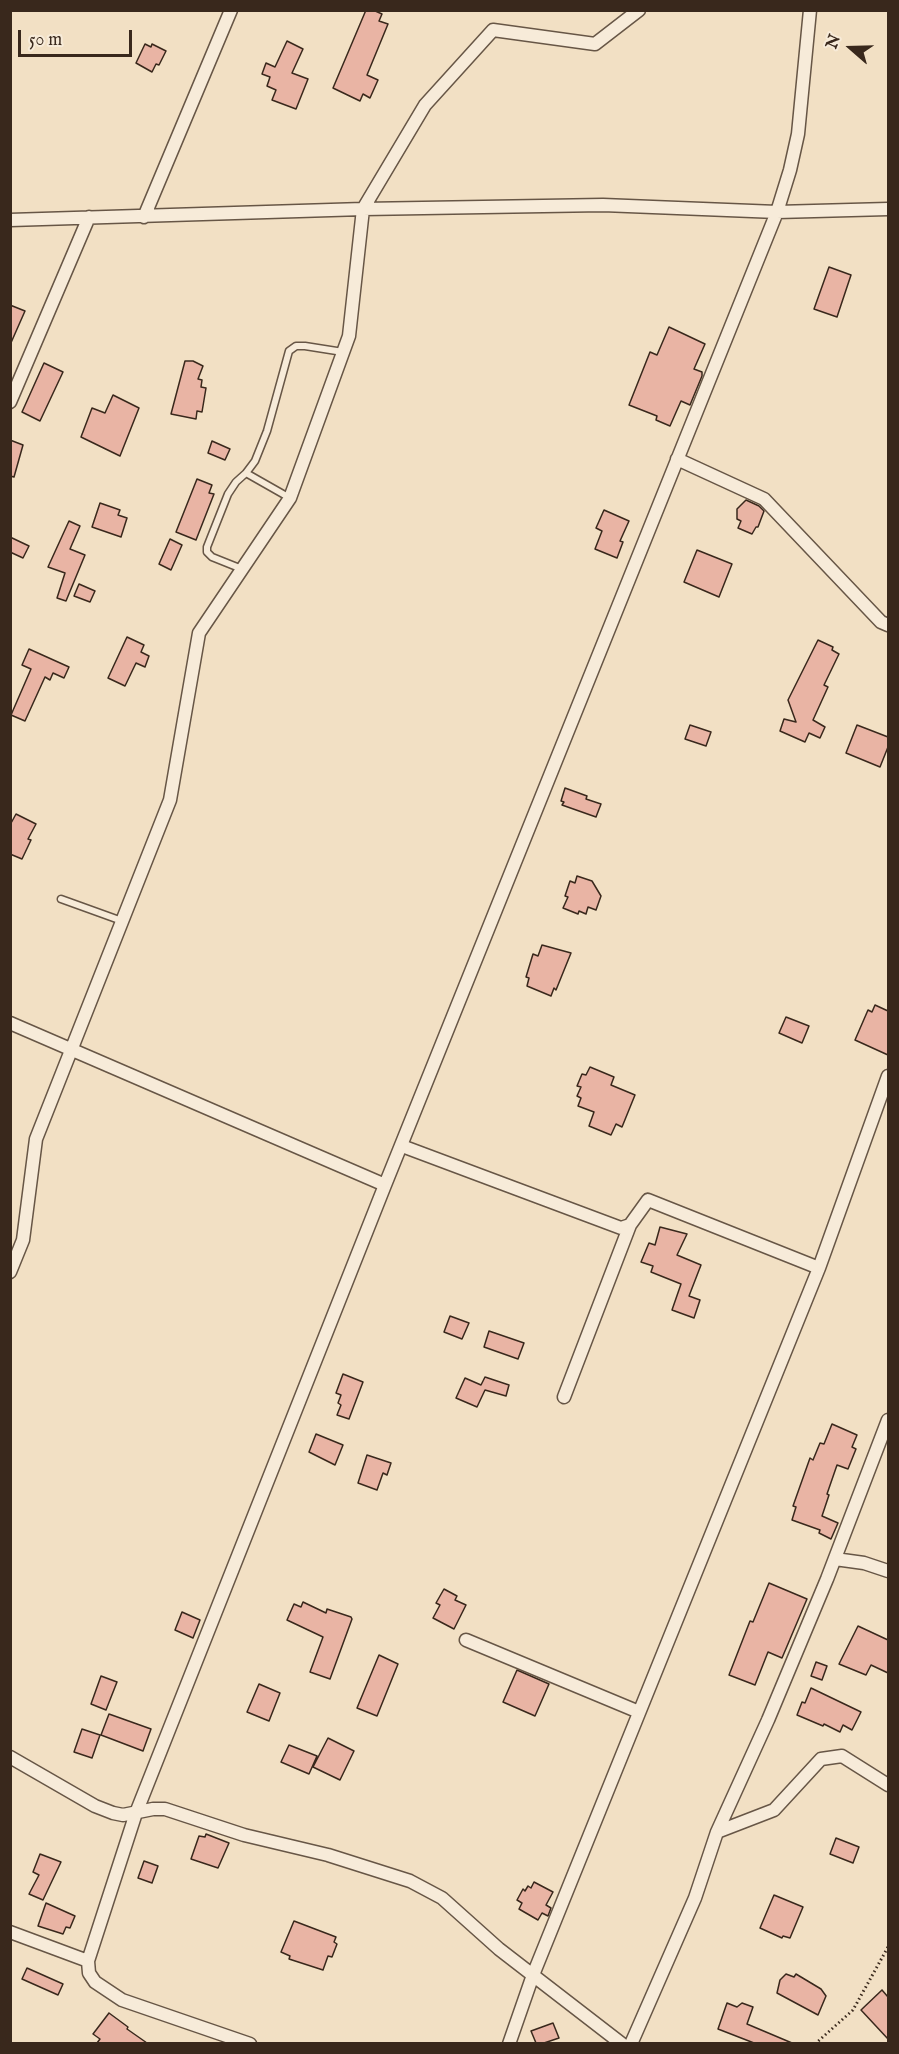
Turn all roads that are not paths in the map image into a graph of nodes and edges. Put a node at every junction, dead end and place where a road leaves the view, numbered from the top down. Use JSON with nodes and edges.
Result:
{"nodes":[{"id":1,"x":231,"y":10,"type":"edge"},
{"id":2,"x":639,"y":10,"type":"edge"},
{"id":3,"x":810,"y":10,"type":"edge"},
{"id":4,"x":363,"y":209,"type":"junction"},
{"id":5,"x":888,"y":209,"type":"edge"},
{"id":6,"x":777,"y":212,"type":"junction"},
{"id":7,"x":89,"y":217,"type":"junction"},
{"id":8,"x":144,"y":217,"type":"junction"},
{"id":9,"x":10,"y":220,"type":"edge"},
{"id":10,"x":344,"y":352,"type":"junction"},
{"id":11,"x":10,"y":402,"type":"edge"},
{"id":12,"x":677,"y":459,"type":"junction"},
{"id":13,"x":246,"y":473,"type":"junction"},
{"id":14,"x":290,"y":498,"type":"junction"},
{"id":15,"x":242,"y":569,"type":"junction"},
{"id":16,"x":888,"y":626,"type":"edge"},
{"id":17,"x":61,"y":899,"type":"dead end"},
{"id":18,"x":122,"y":921,"type":"junction"},
{"id":19,"x":10,"y":1023,"type":"edge"},
{"id":20,"x":72,"y":1049,"type":"junction"},
{"id":21,"x":888,"y":1076,"type":"edge"},
{"id":22,"x":402,"y":1146,"type":"junction"},
{"id":23,"x":385,"y":1185,"type":"junction"},
{"id":24,"x":630,"y":1225,"type":"junction"},
{"id":25,"x":819,"y":1268,"type":"junction"},
{"id":26,"x":10,"y":1272,"type":"edge"},
{"id":27,"x":564,"y":1397,"type":"dead end"},
{"id":28,"x":888,"y":1420,"type":"edge"},
{"id":29,"x":835,"y":1559,"type":"junction"},
{"id":30,"x":888,"y":1571,"type":"edge"},
{"id":31,"x":466,"y":1640,"type":"dead end"},
{"id":32,"x":639,"y":1712,"type":"junction"},
{"id":33,"x":10,"y":1757,"type":"edge"},
{"id":34,"x":888,"y":1785,"type":"edge"},
{"id":35,"x":135,"y":1813,"type":"junction"},
{"id":36,"x":717,"y":1832,"type":"junction"},
{"id":37,"x":10,"y":1932,"type":"edge"},
{"id":38,"x":88,"y":1961,"type":"junction"},
{"id":39,"x":533,"y":1975,"type":"junction"},
{"id":40,"x":250,"y":2043,"type":"edge"},
{"id":41,"x":509,"y":2043,"type":"edge"},
{"id":42,"x":622,"y":2043,"type":"edge"},
{"id":43,"x":631,"y":2043,"type":"edge"}],
"edges":[{"from":1,"to":8,"type":"street"},
{"from":2,"to":4,"type":"street"},
{"from":3,"to":6,"type":"street"},
{"from":4,"to":6,"type":"street"},
{"from":4,"to":8,"type":"street"},
{"from":4,"to":10,"type":"street"},
{"from":5,"to":6,"type":"street"},
{"from":6,"to":12,"type":"street"},
{"from":7,"to":8,"type":"street"},
{"from":7,"to":9,"type":"street"},
{"from":7,"to":11,"type":"street"},
{"from":10,"to":13,"type":"lane"},
{"from":10,"to":14,"type":"street"},
{"from":12,"to":16,"type":"street"},
{"from":12,"to":22,"type":"street"},
{"from":13,"to":14,"type":"lane"},
{"from":13,"to":15,"type":"lane"},
{"from":14,"to":15,"type":"street"},
{"from":15,"to":18,"type":"street"},
{"from":17,"to":18,"type":"lane"},
{"from":18,"to":20,"type":"street"},
{"from":19,"to":20,"type":"street"},
{"from":20,"to":23,"type":"street"},
{"from":20,"to":26,"type":"street"},
{"from":21,"to":25,"type":"street"},
{"from":22,"to":23,"type":"street"},
{"from":22,"to":24,"type":"street"},
{"from":23,"to":35,"type":"street"},
{"from":24,"to":25,"type":"street"},
{"from":24,"to":27,"type":"street"},
{"from":25,"to":32,"type":"street"},
{"from":28,"to":29,"type":"street"},
{"from":29,"to":30,"type":"street"},
{"from":29,"to":36,"type":"street"},
{"from":31,"to":32,"type":"street"},
{"from":32,"to":39,"type":"street"},
{"from":33,"to":35,"type":"street"},
{"from":34,"to":36,"type":"street"},
{"from":35,"to":38,"type":"street"},
{"from":35,"to":39,"type":"street"},
{"from":36,"to":43,"type":"street"},
{"from":37,"to":38,"type":"street"},
{"from":38,"to":40,"type":"street"},
{"from":39,"to":41,"type":"street"},
{"from":39,"to":42,"type":"street"}]}
